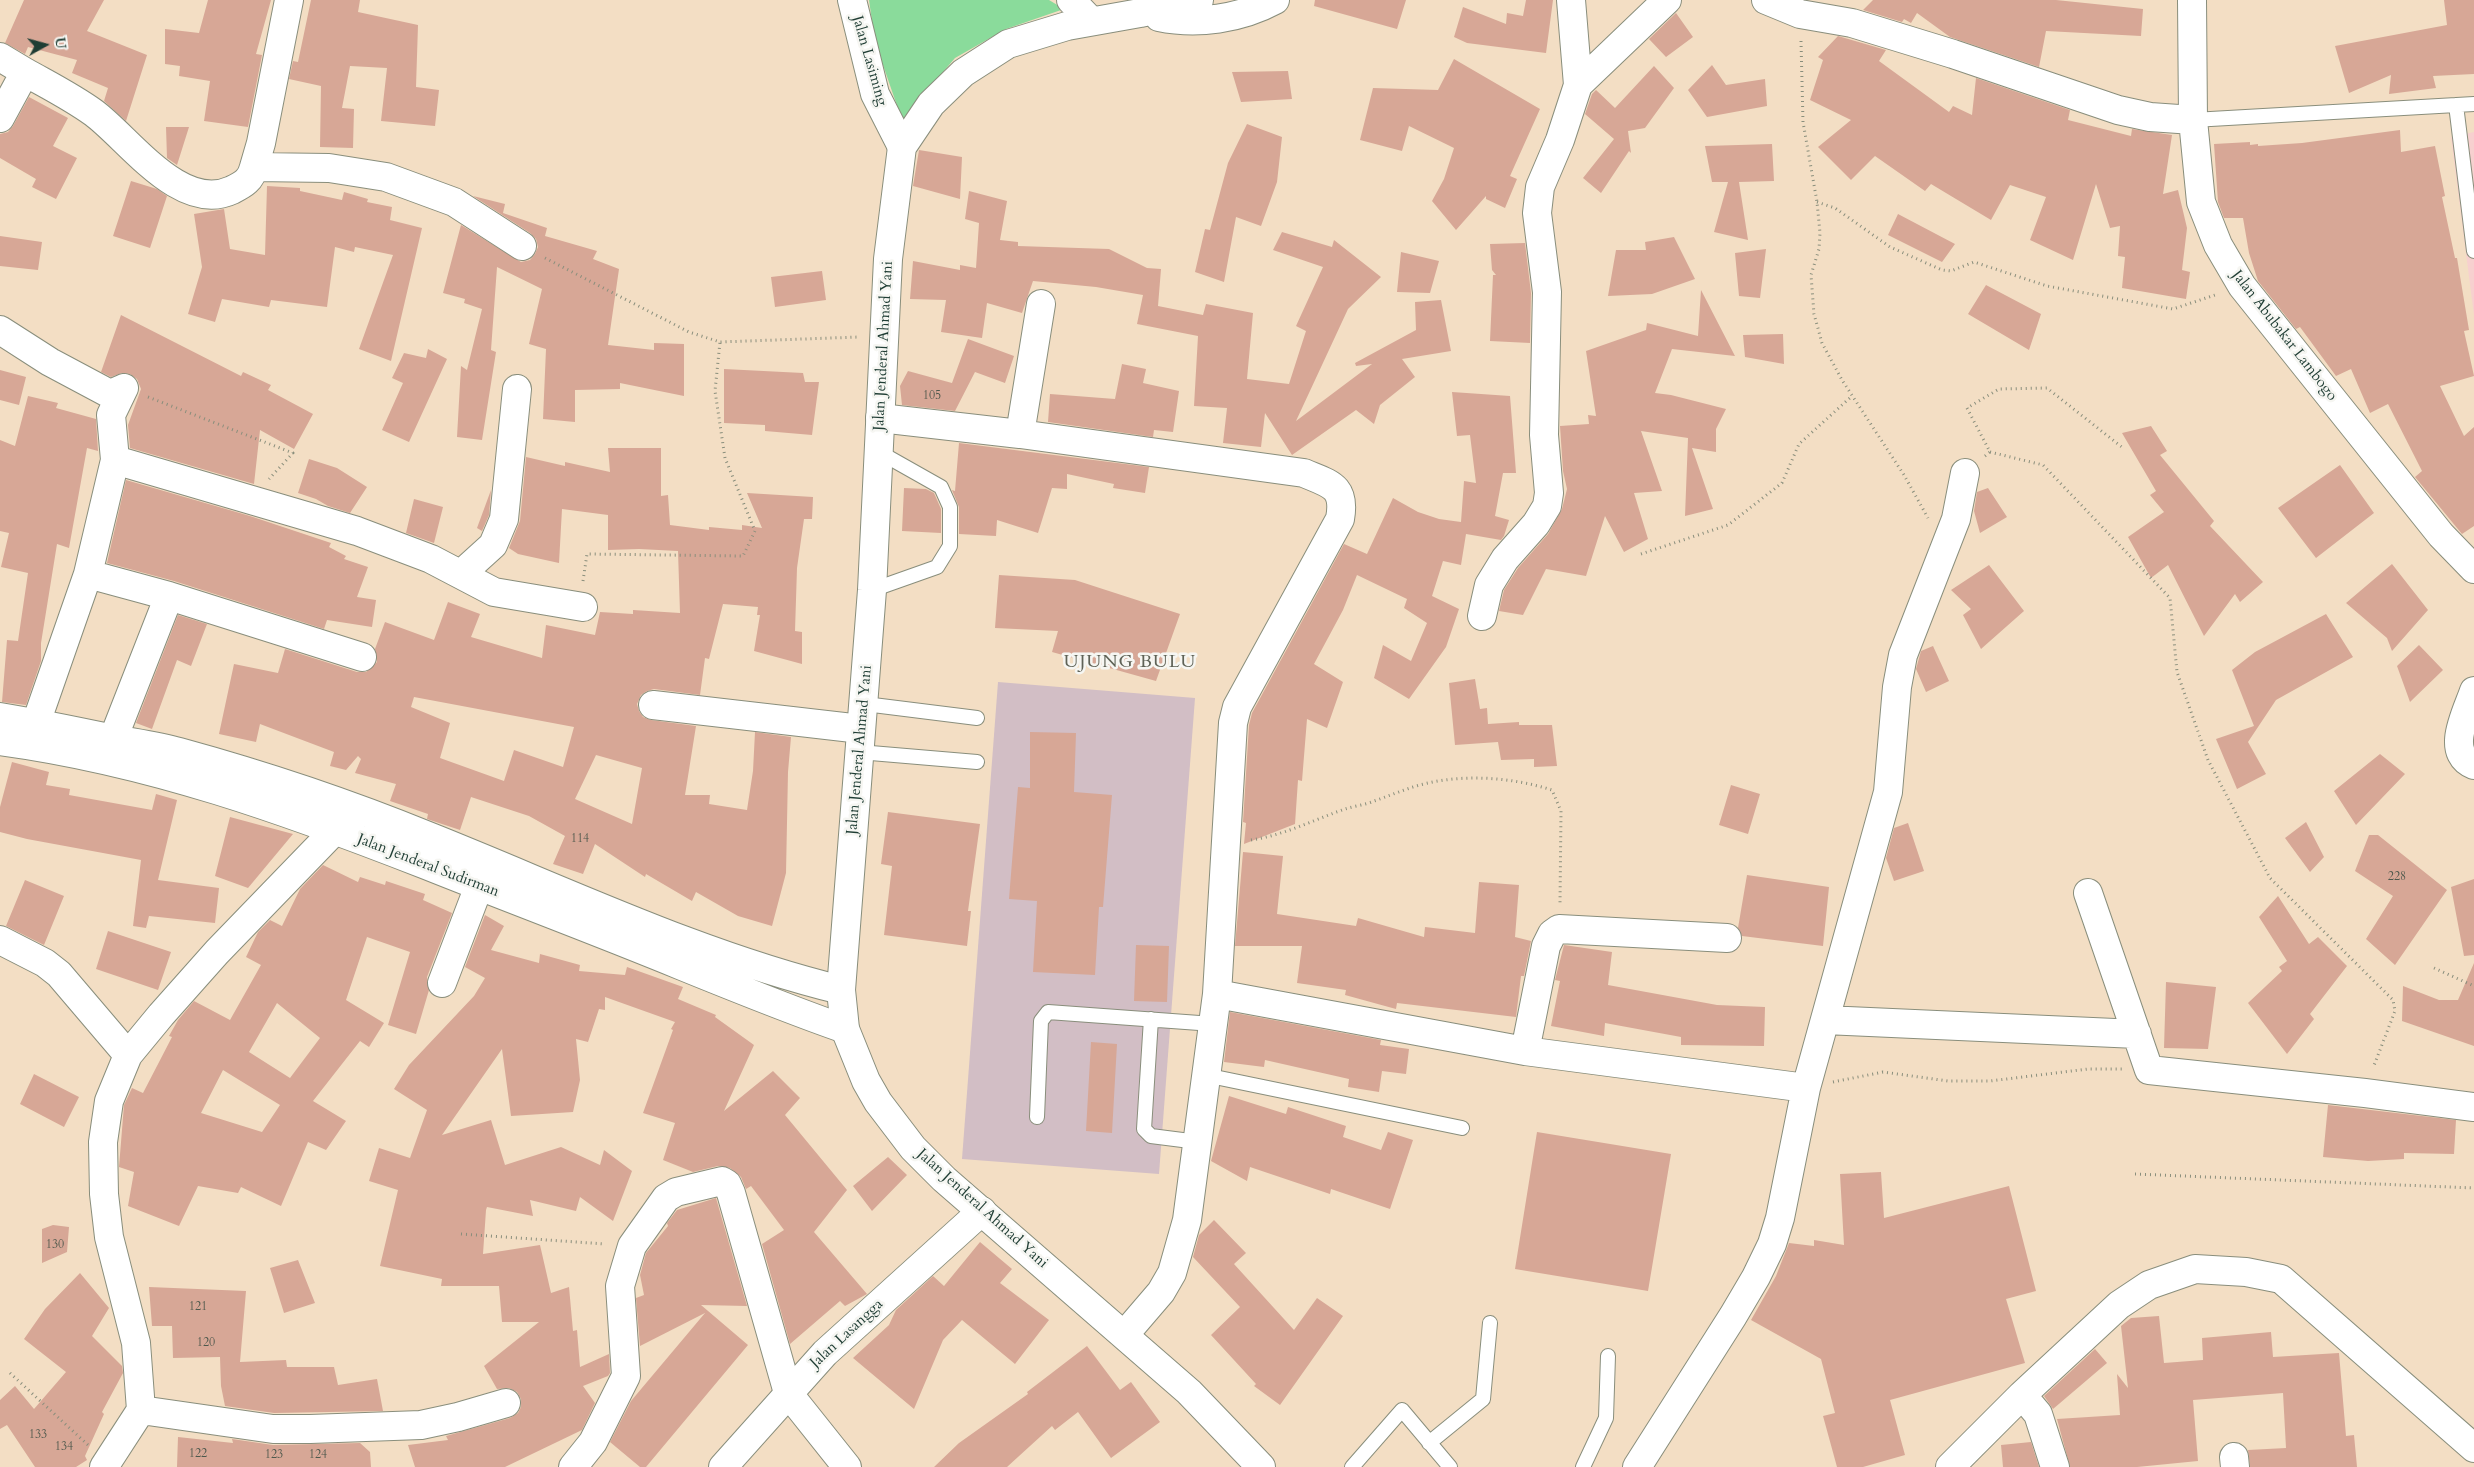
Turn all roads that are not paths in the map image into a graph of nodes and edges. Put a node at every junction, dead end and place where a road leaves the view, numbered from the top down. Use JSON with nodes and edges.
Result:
{"nodes":[{"id":1,"x":289,"y":0,"type":"edge"},
{"id":2,"x":852,"y":0,"type":"edge"},
{"id":3,"x":1071,"y":0,"type":"edge"},
{"id":4,"x":1199,"y":0,"type":"edge"},
{"id":5,"x":1275,"y":0,"type":"edge"},
{"id":6,"x":1571,"y":0,"type":"edge"},
{"id":7,"x":1667,"y":0,"type":"edge"},
{"id":8,"x":1766,"y":0,"type":"edge"},
{"id":9,"x":2192,"y":0,"type":"edge"},
{"id":10,"x":1099,"y":13,"type":"edge"},
{"id":11,"x":1140,"y":13,"type":"junction"},
{"id":12,"x":0,"y":57,"type":"edge"},
{"id":13,"x":25,"y":72,"type":"junction"},
{"id":14,"x":1578,"y":85,"type":"junction"},
{"id":15,"x":2474,"y":104,"type":"edge"},
{"id":16,"x":2456,"y":105,"type":"junction"},
{"id":17,"x":0,"y":118,"type":"edge"},
{"id":18,"x":2193,"y":120,"type":"junction"},
{"id":19,"x":902,"y":147,"type":"junction"},
{"id":20,"x":254,"y":167,"type":"junction"},
{"id":21,"x":522,"y":246,"type":"road end"},
{"id":22,"x":2474,"y":251,"type":"edge"},
{"id":23,"x":1041,"y":304,"type":"dead end"},
{"id":24,"x":0,"y":330,"type":"edge"},
{"id":25,"x":516,"y":389,"type":"dead end"},
{"id":26,"x":880,"y":418,"type":"junction"},
{"id":27,"x":1020,"y":434,"type":"junction"},
{"id":28,"x":879,"y":452,"type":"junction"},
{"id":29,"x":115,"y":460,"type":"junction"},
{"id":30,"x":1965,"y":472,"type":"road end"},
{"id":31,"x":2474,"y":569,"type":"edge"},
{"id":32,"x":88,"y":574,"type":"junction"},
{"id":33,"x":461,"y":574,"type":"junction"},
{"id":34,"x":872,"y":590,"type":"junction"},
{"id":35,"x":170,"y":596,"type":"junction"},
{"id":36,"x":583,"y":607,"type":"road end"},
{"id":37,"x":1482,"y":616,"type":"dead end"},
{"id":38,"x":362,"y":657,"type":"dead end"},
{"id":39,"x":2474,"y":691,"type":"edge"},
{"id":40,"x":653,"y":705,"type":"dead end"},
{"id":41,"x":0,"y":718,"type":"edge"},
{"id":42,"x":977,"y":718,"type":"dead end"},
{"id":43,"x":36,"y":723,"type":"junction"},
{"id":44,"x":862,"y":728,"type":"junction"},
{"id":45,"x":113,"y":739,"type":"junction"},
{"id":46,"x":0,"y":742,"type":"edge"},
{"id":47,"x":977,"y":762,"type":"dead end"},
{"id":48,"x":2474,"y":764,"type":"edge"},
{"id":49,"x":184,"y":767,"type":"junction"},
{"id":50,"x":349,"y":806,"type":"junction"},
{"id":51,"x":335,"y":830,"type":"junction"},
{"id":52,"x":479,"y":886,"type":"junction"},
{"id":53,"x":2088,"y":893,"type":"dead end"},
{"id":54,"x":1728,"y":938,"type":"dead end"},
{"id":55,"x":0,"y":940,"type":"edge"},
{"id":56,"x":442,"y":983,"type":"dead end"},
{"id":57,"x":841,"y":990,"type":"junction"},
{"id":58,"x":1217,"y":994,"type":"junction"},
{"id":59,"x":1151,"y":1019,"type":"junction"},
{"id":60,"x":1825,"y":1020,"type":"junction"},
{"id":61,"x":1213,"y":1024,"type":"junction"},
{"id":62,"x":845,"y":1030,"type":"junction"},
{"id":63,"x":2137,"y":1034,"type":"junction"},
{"id":64,"x":1525,"y":1051,"type":"junction"},
{"id":65,"x":128,"y":1054,"type":"junction"},
{"id":66,"x":1205,"y":1075,"type":"junction"},
{"id":67,"x":1806,"y":1088,"type":"junction"},
{"id":68,"x":2474,"y":1107,"type":"edge"},
{"id":69,"x":1038,"y":1117,"type":"dead end"},
{"id":70,"x":1462,"y":1128,"type":"dead end"},
{"id":71,"x":1198,"y":1142,"type":"junction"},
{"id":72,"x":982,"y":1211,"type":"junction"},
{"id":73,"x":1490,"y":1324,"type":"dead end"},
{"id":74,"x":1125,"y":1334,"type":"junction"},
{"id":75,"x":1608,"y":1356,"type":"dead end"},
{"id":76,"x":788,"y":1393,"type":"junction"},
{"id":77,"x":2022,"y":1395,"type":"junction"},
{"id":78,"x":506,"y":1403,"type":"dead end"},
{"id":79,"x":141,"y":1410,"type":"junction"},
{"id":80,"x":1429,"y":1443,"type":"junction"},
{"id":81,"x":2474,"y":1448,"type":"edge"},
{"id":82,"x":105,"y":1465,"type":"edge"},
{"id":83,"x":573,"y":1467,"type":"edge"},
{"id":84,"x":723,"y":1467,"type":"edge"},
{"id":85,"x":847,"y":1467,"type":"edge"},
{"id":86,"x":1261,"y":1467,"type":"edge"},
{"id":87,"x":1352,"y":1467,"type":"edge"},
{"id":88,"x":1450,"y":1467,"type":"edge"},
{"id":89,"x":1583,"y":1467,"type":"edge"},
{"id":90,"x":1637,"y":1467,"type":"edge"},
{"id":91,"x":1950,"y":1467,"type":"edge"},
{"id":92,"x":2055,"y":1467,"type":"edge"}],
"edges":[{"from":1,"to":20,"type":"main road"},
{"from":2,"to":19,"type":"main road","name":"Jalan Lasiming"},
{"from":3,"to":10,"type":"main road"},
{"from":4,"to":11,"type":"main road","name":"Jalan Jenderal Ahmad Yani"},
{"from":5,"to":11,"type":"main road","name":"Jalan Jenderal Ahmad Yani"},
{"from":6,"to":14,"type":"main road"},
{"from":7,"to":14,"type":"main road"},
{"from":8,"to":18,"type":"main road"},
{"from":9,"to":18,"type":"main road","name":"Jalan Abubakar Lambogo"},
{"from":10,"to":11,"type":"main road","name":"Jalan Jenderal Ahmad Yani"},
{"from":10,"to":19,"type":"main road","name":"Jalan Jenderal Ahmad Yani"},
{"from":12,"to":13,"type":"main road"},
{"from":13,"to":17,"type":"main road"},
{"from":13,"to":20,"type":"main road"},
{"from":14,"to":37,"type":"main road"},
{"from":15,"to":16,"type":"lane"},
{"from":16,"to":18,"type":"lane"},
{"from":16,"to":22,"type":"lane"},
{"from":18,"to":31,"type":"main road","name":"Jalan Abubakar Lambogo"},
{"from":19,"to":26,"type":"main road","name":"Jalan Jenderal Ahmad Yani"},
{"from":20,"to":21,"type":"main road"},
{"from":23,"to":27,"type":"main road"},
{"from":24,"to":29,"type":"main road"},
{"from":25,"to":33,"type":"main road"},
{"from":26,"to":27,"type":"main road"},
{"from":26,"to":28,"type":"main road","name":"Jalan Jenderal Ahmad Yani"},
{"from":27,"to":58,"type":"main road"},
{"from":28,"to":34,"type":"main road","name":"Jalan Jenderal Ahmad Yani"},
{"from":28,"to":34,"type":"lane"},
{"from":29,"to":32,"type":"main road"},
{"from":29,"to":33,"type":"main road"},
{"from":30,"to":60,"type":"main road"},
{"from":32,"to":35,"type":"main road"},
{"from":32,"to":43,"type":"main road"},
{"from":33,"to":36,"type":"main road"},
{"from":34,"to":44,"type":"main road","name":"Jalan Jenderal Ahmad Yani"},
{"from":35,"to":38,"type":"main road"},
{"from":35,"to":45,"type":"main road"},
{"from":39,"to":48,"type":"main road"},
{"from":40,"to":44,"type":"main road"},
{"from":41,"to":43,"type":"main road","name":"Jalan Jenderal Sudirman"},
{"from":42,"to":44,"type":"lane"},
{"from":43,"to":45,"type":"main road","name":"Jalan Jenderal Sudirman"},
{"from":44,"to":47,"type":"lane"},
{"from":44,"to":57,"type":"main road","name":"Jalan Jenderal Ahmad Yani"},
{"from":45,"to":49,"type":"main road","name":"Jalan Jenderal Sudirman"},
{"from":46,"to":49,"type":"main road","name":"Jalan Jenderal Sudirman"},
{"from":49,"to":50,"type":"main road","name":"Jalan Jenderal Sudirman"},
{"from":49,"to":51,"type":"main road","name":"Jalan Jenderal Sudirman"},
{"from":50,"to":51,"type":"main road"},
{"from":50,"to":57,"type":"main road","name":"Jalan Jenderal Sudirman"},
{"from":51,"to":52,"type":"main road","name":"Jalan Jenderal Sudirman"},
{"from":51,"to":65,"type":"main road"},
{"from":52,"to":56,"type":"main road"},
{"from":52,"to":62,"type":"main road","name":"Jalan Jenderal Sudirman"},
{"from":53,"to":63,"type":"main road"},
{"from":54,"to":64,"type":"main road"},
{"from":55,"to":65,"type":"main road"},
{"from":57,"to":62,"type":"main road","name":"Jalan Jenderal Ahmad Yani"},
{"from":58,"to":61,"type":"main road"},
{"from":58,"to":64,"type":"main road"},
{"from":59,"to":61,"type":"lane"},
{"from":59,"to":69,"type":"lane"},
{"from":59,"to":71,"type":"lane"},
{"from":60,"to":63,"type":"main road"},
{"from":60,"to":67,"type":"main road"},
{"from":61,"to":66,"type":"main road"},
{"from":62,"to":72,"type":"main road","name":"Jalan Jenderal Ahmad Yani"},
{"from":63,"to":68,"type":"main road"},
{"from":64,"to":67,"type":"main road"},
{"from":65,"to":79,"type":"main road"},
{"from":66,"to":70,"type":"lane"},
{"from":66,"to":71,"type":"main road"},
{"from":67,"to":90,"type":"main road"},
{"from":71,"to":74,"type":"main road"},
{"from":72,"to":74,"type":"main road","name":"Jalan Jenderal Ahmad Yani"},
{"from":72,"to":76,"type":"main road","name":"Jalan Lasangga"},
{"from":73,"to":80,"type":"lane"},
{"from":74,"to":86,"type":"main road","name":"Jalan Jenderal Ahmad Yani"},
{"from":75,"to":89,"type":"lane"},
{"from":76,"to":83,"type":"main road"},
{"from":76,"to":84,"type":"main road","name":"Jalan Lasangga"},
{"from":76,"to":85,"type":"main road"},
{"from":77,"to":81,"type":"main road"},
{"from":77,"to":91,"type":"main road"},
{"from":77,"to":92,"type":"main road"},
{"from":78,"to":79,"type":"main road"},
{"from":79,"to":82,"type":"main road"},
{"from":80,"to":87,"type":"lane"},
{"from":80,"to":88,"type":"lane"}]}
